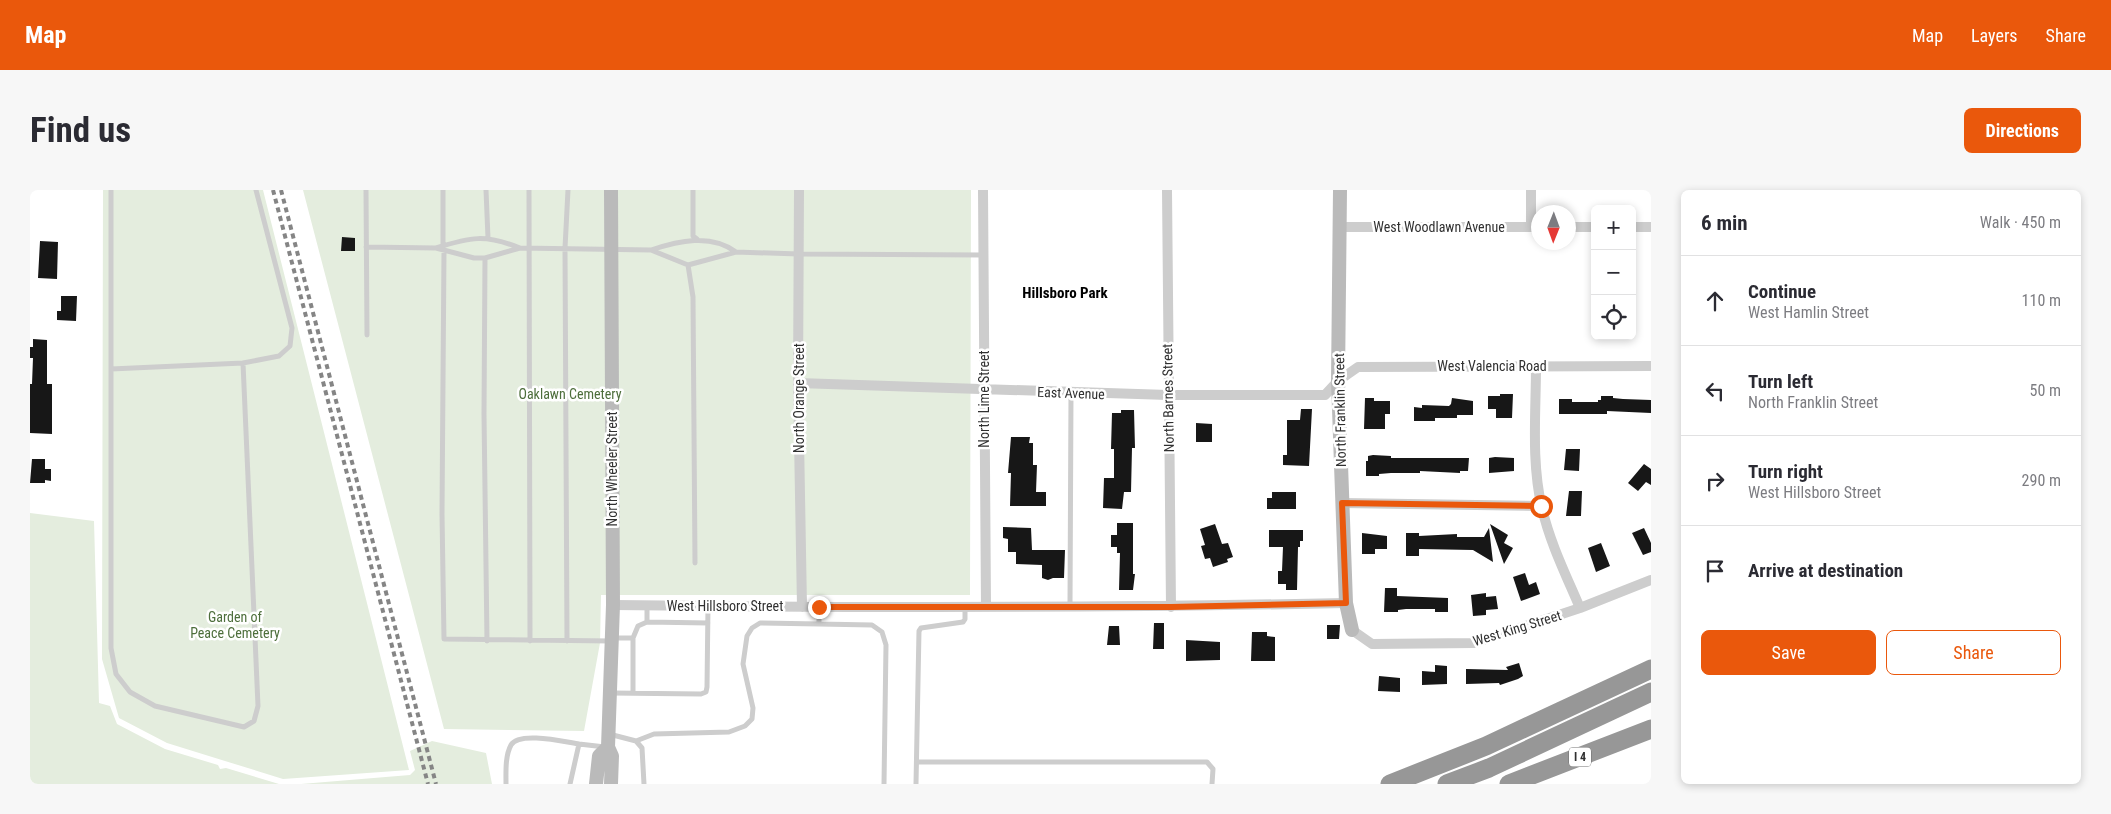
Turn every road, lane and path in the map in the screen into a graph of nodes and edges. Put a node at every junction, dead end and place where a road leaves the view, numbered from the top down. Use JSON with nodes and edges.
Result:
{"nodes":[{"id":1,"x":111,"y":190,"type":"edge"},
{"id":2,"x":256,"y":190,"type":"edge"},
{"id":3,"x":366,"y":190,"type":"edge"},
{"id":4,"x":443,"y":190,"type":"edge"},
{"id":5,"x":486,"y":190,"type":"edge"},
{"id":6,"x":529,"y":190,"type":"edge"},
{"id":7,"x":568,"y":190,"type":"edge"},
{"id":8,"x":610,"y":190,"type":"edge"},
{"id":9,"x":693,"y":190,"type":"edge"},
{"id":10,"x":800,"y":190,"type":"edge"},
{"id":11,"x":983,"y":190,"type":"edge"},
{"id":12,"x":1166,"y":190,"type":"edge"},
{"id":13,"x":1340,"y":190,"type":"edge"},
{"id":14,"x":1531,"y":190,"type":"edge"},
{"id":15,"x":1533,"y":205,"type":"edge"},
{"id":16,"x":1340,"y":227,"type":"junction"},
{"id":17,"x":1531,"y":227,"type":"edge"},
{"id":18,"x":1576,"y":227,"type":"edge"},
{"id":19,"x":1591,"y":227,"type":"edge"},
{"id":20,"x":1636,"y":227,"type":"edge"},
{"id":21,"x":1651,"y":227,"type":"edge"},
{"id":22,"x":488,"y":238,"type":"junction"},
{"id":23,"x":698,"y":240,"type":"junction"},
{"id":24,"x":366,"y":247,"type":"junction"},
{"id":25,"x":444,"y":248,"type":"junction"},
{"id":26,"x":520,"y":248,"type":"junction"},
{"id":27,"x":529,"y":248,"type":"junction"},
{"id":28,"x":564,"y":248,"type":"junction"},
{"id":29,"x":611,"y":248,"type":"junction"},
{"id":30,"x":651,"y":250,"type":"junction"},
{"id":31,"x":736,"y":252,"type":"junction"},
{"id":32,"x":799,"y":254,"type":"junction"},
{"id":33,"x":983,"y":255,"type":"junction"},
{"id":34,"x":485,"y":258,"type":"junction"},
{"id":35,"x":688,"y":265,"type":"junction"},
{"id":36,"x":366,"y":335,"type":"dead end"},
{"id":37,"x":243,"y":363,"type":"junction"},
{"id":38,"x":1536,"y":366,"type":"junction"},
{"id":39,"x":1651,"y":366,"type":"edge"},
{"id":40,"x":111,"y":369,"type":"junction"},
{"id":41,"x":1338,"y":381,"type":"junction"},
{"id":42,"x":798,"y":383,"type":"junction"},
{"id":43,"x":984,"y":390,"type":"junction"},
{"id":44,"x":1071,"y":393,"type":"junction"},
{"id":45,"x":1168,"y":395,"type":"junction"},
{"id":46,"x":1342,"y":503,"type":"junction"},
{"id":47,"x":1541,"y":506,"type":"junction"},
{"id":48,"x":695,"y":563,"type":"dead end"},
{"id":49,"x":1651,"y":580,"type":"edge"},
{"id":50,"x":1346,"y":603,"type":"junction"},
{"id":51,"x":614,"y":605,"type":"junction"},
{"id":52,"x":647,"y":605,"type":"junction"},
{"id":53,"x":708,"y":606,"type":"junction"},
{"id":54,"x":802,"y":606,"type":"junction"},
{"id":55,"x":819,"y":607,"type":"junction"},
{"id":56,"x":965,"y":607,"type":"junction"},
{"id":57,"x":986,"y":607,"type":"junction"},
{"id":58,"x":1070,"y":607,"type":"junction"},
{"id":59,"x":1171,"y":607,"type":"junction"},
{"id":60,"x":1580,"y":608,"type":"junction"},
{"id":61,"x":647,"y":622,"type":"junction"},
{"id":62,"x":708,"y":623,"type":"junction"},
{"id":63,"x":819,"y":624,"type":"junction"},
{"id":64,"x":1352,"y":630,"type":"joint"},
{"id":65,"x":633,"y":638,"type":"junction"},
{"id":66,"x":612,"y":640,"type":"junction"},
{"id":67,"x":487,"y":641,"type":"junction"},
{"id":68,"x":530,"y":641,"type":"junction"},
{"id":69,"x":567,"y":641,"type":"junction"},
{"id":70,"x":1651,"y":669,"type":"edge"},
{"id":71,"x":1651,"y":692,"type":"edge"},
{"id":72,"x":610,"y":693,"type":"junction"},
{"id":73,"x":633,"y":693,"type":"junction"},
{"id":74,"x":1651,"y":729,"type":"edge"},
{"id":75,"x":608,"y":736,"type":"junction"},
{"id":76,"x":636,"y":741,"type":"junction"},
{"id":77,"x":579,"y":744,"type":"junction"},
{"id":78,"x":917,"y":762,"type":"junction"},
{"id":79,"x":506,"y":784,"type":"edge"},
{"id":80,"x":570,"y":784,"type":"edge"},
{"id":81,"x":596,"y":784,"type":"edge"},
{"id":82,"x":611,"y":784,"type":"edge"},
{"id":83,"x":644,"y":784,"type":"edge"},
{"id":84,"x":884,"y":784,"type":"edge"},
{"id":85,"x":916,"y":784,"type":"edge"},
{"id":86,"x":1212,"y":784,"type":"edge"},
{"id":87,"x":1390,"y":784,"type":"edge"},
{"id":88,"x":1447,"y":784,"type":"edge"},
{"id":89,"x":1509,"y":784,"type":"edge"}],
"edges":[{"from":1,"to":40,"type":"lane"},
{"from":2,"to":37,"type":"lane"},
{"from":3,"to":24,"type":"lane"},
{"from":4,"to":25,"type":"lane"},
{"from":5,"to":22,"type":"lane"},
{"from":6,"to":27,"type":"lane"},
{"from":7,"to":28,"type":"lane"},
{"from":8,"to":29,"type":"main road","name":"North Wheeler Street"},
{"from":9,"to":23,"type":"lane"},
{"from":10,"to":32,"type":"street","name":"North Orange Street"},
{"from":11,"to":33,"type":"street","name":"North Lime Street"},
{"from":12,"to":45,"type":"street","name":"North Barnes Street"},
{"from":13,"to":16,"type":"main road","name":"North Franklin Street"},
{"from":14,"to":15,"type":"street"},
{"from":16,"to":17,"type":"street","name":"West Woodlawn Avenue"},
{"from":16,"to":41,"type":"main road","name":"North Franklin Street"},
{"from":18,"to":19,"type":"street"},
{"from":20,"to":21,"type":"street"},
{"from":22,"to":25,"type":"lane"},
{"from":22,"to":26,"type":"lane"},
{"from":23,"to":30,"type":"lane"},
{"from":23,"to":31,"type":"lane"},
{"from":24,"to":25,"type":"lane"},
{"from":24,"to":36,"type":"lane"},
{"from":25,"to":34,"type":"lane"},
{"from":25,"to":67,"type":"lane"},
{"from":26,"to":27,"type":"lane"},
{"from":26,"to":34,"type":"lane"},
{"from":27,"to":28,"type":"lane"},
{"from":27,"to":68,"type":"lane"},
{"from":28,"to":29,"type":"lane"},
{"from":28,"to":69,"type":"lane"},
{"from":29,"to":30,"type":"lane"},
{"from":29,"to":51,"type":"main road","name":"North Wheeler Street"},
{"from":30,"to":35,"type":"lane"},
{"from":31,"to":32,"type":"lane"},
{"from":31,"to":35,"type":"lane"},
{"from":32,"to":33,"type":"lane"},
{"from":32,"to":42,"type":"street","name":"North Orange Street"},
{"from":33,"to":43,"type":"street","name":"North Lime Street"},
{"from":34,"to":67,"type":"lane"},
{"from":35,"to":48,"type":"lane"},
{"from":37,"to":40,"type":"lane"},
{"from":37,"to":40,"type":"lane"},
{"from":38,"to":39,"type":"street","name":"West Valencia Road"},
{"from":38,"to":41,"type":"street","name":"West Valencia Road"},
{"from":38,"to":47,"type":"street"},
{"from":41,"to":45,"type":"street","name":"East Avenue"},
{"from":41,"to":46,"type":"main road","name":"North Franklin Street"},
{"from":42,"to":43,"type":"street","name":"East Avenue"},
{"from":42,"to":54,"type":"street","name":"North Orange Street"},
{"from":43,"to":44,"type":"street","name":"East Avenue"},
{"from":43,"to":57,"type":"street","name":"North Lime Street"},
{"from":44,"to":45,"type":"street","name":"East Avenue"},
{"from":44,"to":58,"type":"lane"},
{"from":45,"to":59,"type":"street","name":"North Barnes Street"},
{"from":46,"to":47,"type":"street"},
{"from":46,"to":50,"type":"main road","name":"North Franklin Street"},
{"from":47,"to":60,"type":"street"},
{"from":49,"to":60,"type":"street","name":"West King Street"},
{"from":50,"to":59,"type":"street","name":"West Hillsboro Street"},
{"from":50,"to":64,"type":"main road","name":"North Franklin Street"},
{"from":51,"to":52,"type":"street","name":"West Hillsboro Street"},
{"from":51,"to":66,"type":"main road","name":"North Wheeler Street"},
{"from":52,"to":53,"type":"street","name":"West Hillsboro Street"},
{"from":52,"to":61,"type":"lane"},
{"from":53,"to":54,"type":"street","name":"West Hillsboro Street"},
{"from":53,"to":62,"type":"lane"},
{"from":54,"to":55,"type":"street","name":"West Hillsboro Street"},
{"from":55,"to":56,"type":"street","name":"West Hillsboro Street"},
{"from":55,"to":63,"type":"lane"},
{"from":56,"to":57,"type":"street","name":"West Hillsboro Street"},
{"from":56,"to":78,"type":"lane"},
{"from":57,"to":58,"type":"street","name":"West Hillsboro Street"},
{"from":58,"to":59,"type":"street","name":"West Hillsboro Street"},
{"from":60,"to":64,"type":"street","name":"West King Street"},
{"from":61,"to":62,"type":"lane"},
{"from":61,"to":65,"type":"lane"},
{"from":62,"to":73,"type":"lane"},
{"from":63,"to":76,"type":"lane"},
{"from":63,"to":84,"type":"lane"},
{"from":65,"to":66,"type":"lane"},
{"from":65,"to":73,"type":"lane"},
{"from":66,"to":69,"type":"lane"},
{"from":66,"to":72,"type":"main road","name":"North Wheeler Street"},
{"from":67,"to":68,"type":"lane"},
{"from":68,"to":69,"type":"lane"},
{"from":70,"to":87,"type":"highway"},
{"from":71,"to":88,"type":"highway"},
{"from":72,"to":73,"type":"lane"},
{"from":72,"to":75,"type":"main road","name":"North Wheeler Street"},
{"from":74,"to":89,"type":"highway","number":"I 4"},
{"from":75,"to":76,"type":"lane"},
{"from":75,"to":77,"type":"lane"},
{"from":75,"to":81,"type":"main road","name":"North Wheeler Street"},
{"from":75,"to":82,"type":"main road","name":"North Wheeler Street"},
{"from":76,"to":83,"type":"lane"},
{"from":77,"to":79,"type":"lane"},
{"from":77,"to":80,"type":"lane"},
{"from":78,"to":85,"type":"lane"},
{"from":78,"to":86,"type":"lane"}]}
